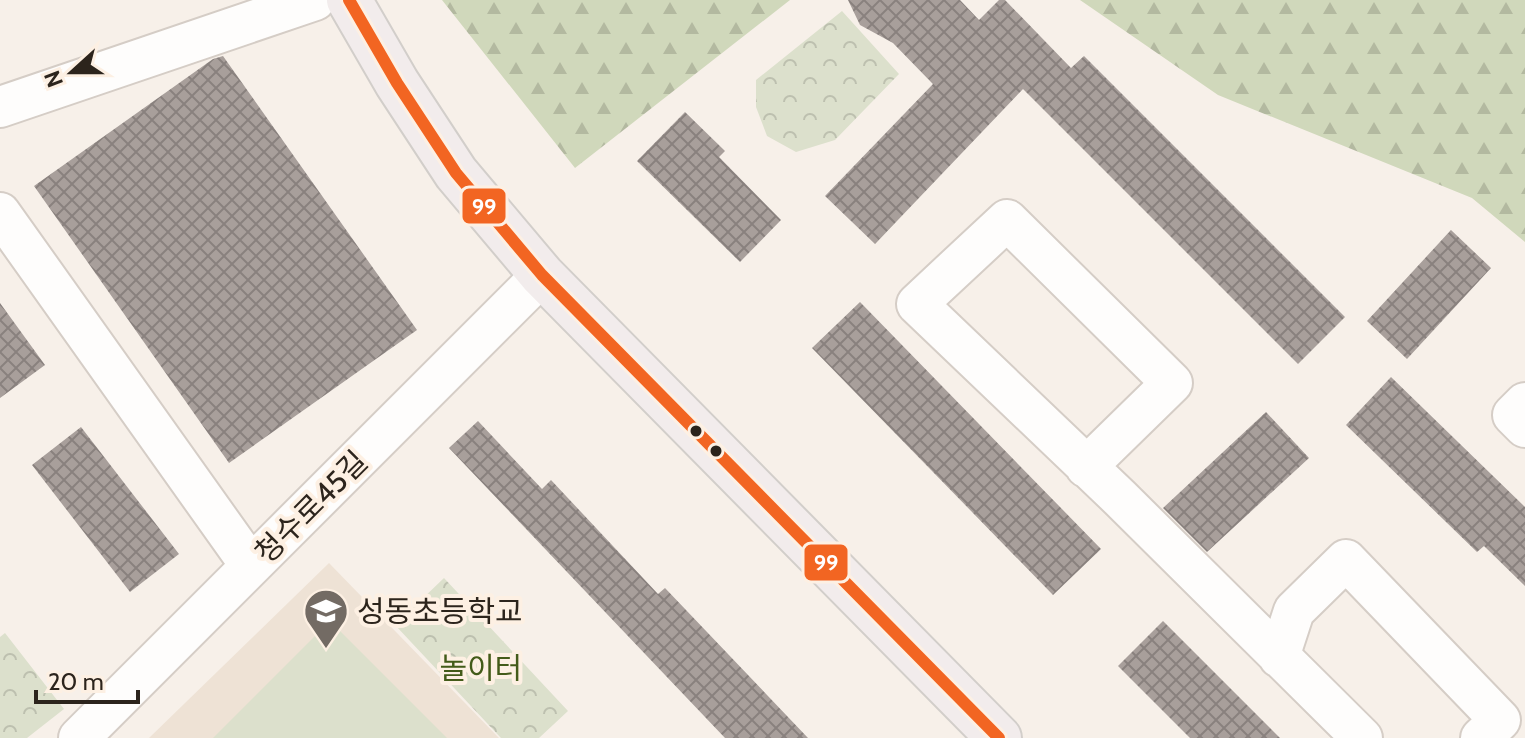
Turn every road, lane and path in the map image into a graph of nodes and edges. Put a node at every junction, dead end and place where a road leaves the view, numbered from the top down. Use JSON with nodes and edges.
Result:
{"nodes":[{"id":1,"x":315,"y":0,"type":"edge"},
{"id":2,"x":349,"y":0,"type":"edge"},
{"id":3,"x":0,"y":107,"type":"edge"},
{"id":4,"x":0,"y":213,"type":"edge"},
{"id":5,"x":542,"y":275,"type":"junction"},
{"id":6,"x":1525,"y":403,"type":"edge"},
{"id":7,"x":1525,"y":427,"type":"edge"},
{"id":8,"x":1086,"y":467,"type":"junction"},
{"id":9,"x":251,"y":566,"type":"junction"},
{"id":10,"x":1279,"y":657,"type":"junction"},
{"id":11,"x":79,"y":738,"type":"edge"},
{"id":12,"x":999,"y":738,"type":"edge"},
{"id":13,"x":1362,"y":738,"type":"edge"},
{"id":14,"x":1481,"y":738,"type":"edge"}],
"edges":[{"from":1,"to":3,"type":"street"},
{"from":2,"to":5,"type":"main road"},
{"from":4,"to":9,"type":"street"},
{"from":5,"to":9,"type":"street","name":"청수로45길"},
{"from":5,"to":12,"type":"main road"},
{"from":6,"to":7,"type":"street"},
{"from":8,"to":8,"type":"street"},
{"from":8,"to":10,"type":"street"},
{"from":9,"to":11,"type":"street","name":"청수로45길"},
{"from":10,"to":13,"type":"street"},
{"from":10,"to":14,"type":"street"}]}
